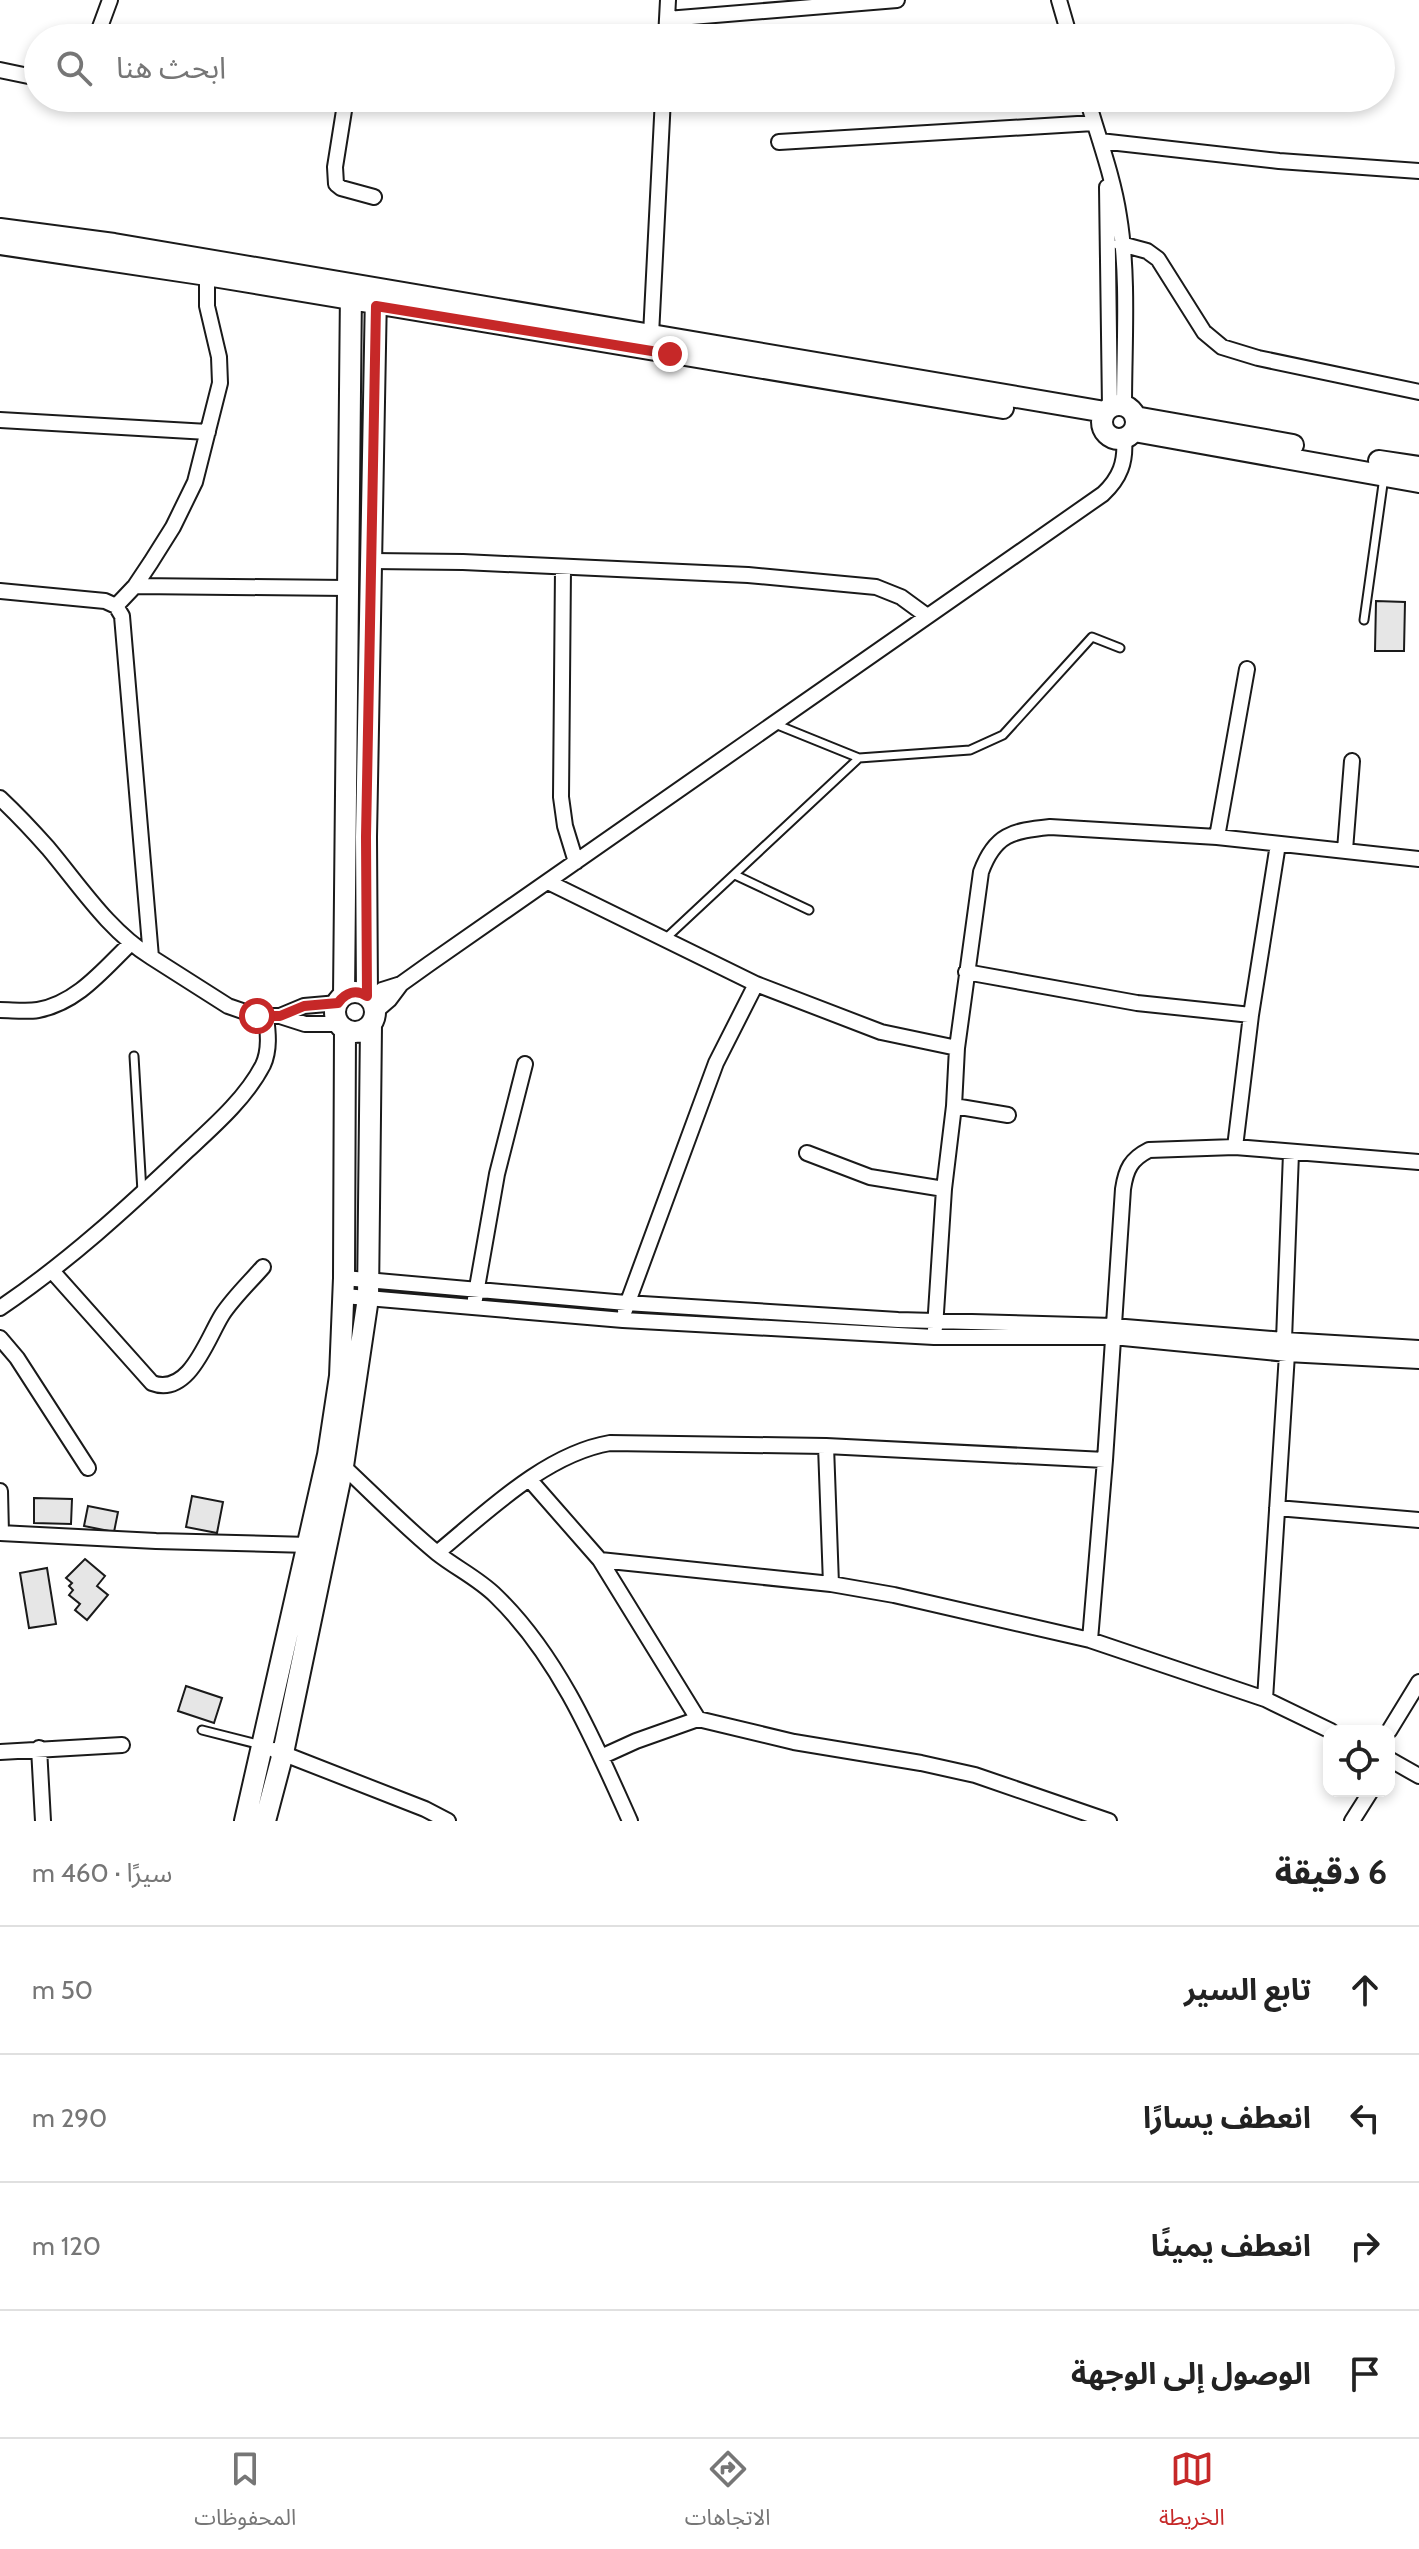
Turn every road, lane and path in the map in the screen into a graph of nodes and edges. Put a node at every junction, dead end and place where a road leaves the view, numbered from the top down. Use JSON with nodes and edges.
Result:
{"nodes":[{"id":1,"x":110,"y":0,"type":"edge"},
{"id":2,"x":668,"y":0,"type":"edge"},
{"id":3,"x":897,"y":0,"type":"edge"},
{"id":4,"x":1059,"y":0,"type":"edge"},
{"id":5,"x":667,"y":19,"type":"junction"},
{"id":6,"x":101,"y":24,"type":"edge"},
{"id":7,"x":667,"y":24,"type":"edge"},
{"id":8,"x":1066,"y":24,"type":"edge"},
{"id":9,"x":0,"y":70,"type":"edge"},
{"id":10,"x":24,"y":75,"type":"edge"},
{"id":11,"x":344,"y":112,"type":"edge"},
{"id":12,"x":662,"y":112,"type":"edge"},
{"id":13,"x":1091,"y":112,"type":"edge"},
{"id":14,"x":1094,"y":123,"type":"junction"},
{"id":15,"x":1100,"y":141,"type":"junction"},
{"id":16,"x":779,"y":142,"type":"dead end"},
{"id":17,"x":1108,"y":167,"type":"junction"},
{"id":18,"x":1419,"y":171,"type":"edge"},
{"id":19,"x":374,"y":197,"type":"dead end"},
{"id":20,"x":0,"y":229,"type":"edge"},
{"id":21,"x":0,"y":244,"type":"edge"},
{"id":22,"x":1121,"y":244,"type":"junction"},
{"id":23,"x":207,"y":275,"type":"junction"},
{"id":24,"x":350,"y":293,"type":"junction"},
{"id":25,"x":376,"y":298,"type":"junction"},
{"id":26,"x":651,"y":335,"type":"junction"},
{"id":27,"x":1419,"y":392,"type":"edge"},
{"id":28,"x":0,"y":420,"type":"edge"},
{"id":29,"x":1119,"y":420,"type":"junction"},
{"id":30,"x":208,"y":432,"type":"junction"},
{"id":31,"x":1419,"y":467,"type":"edge"},
{"id":32,"x":1385,"y":475,"type":"junction"},
{"id":33,"x":1419,"y":482,"type":"edge"},
{"id":34,"x":372,"y":561,"type":"junction"},
{"id":35,"x":563,"y":568,"type":"junction"},
{"id":36,"x":135,"y":586,"type":"junction"},
{"id":37,"x":347,"y":588,"type":"junction"},
{"id":38,"x":0,"y":591,"type":"edge"},
{"id":39,"x":116,"y":606,"type":"junction"},
{"id":40,"x":927,"y":616,"type":"junction"},
{"id":41,"x":1364,"y":620,"type":"dead end"},
{"id":42,"x":1120,"y":648,"type":"dead end"},
{"id":43,"x":1247,"y":669,"type":"dead end"},
{"id":44,"x":775,"y":724,"type":"junction"},
{"id":45,"x":859,"y":758,"type":"junction"},
{"id":46,"x":1352,"y":761,"type":"dead end"},
{"id":47,"x":0,"y":798,"type":"edge"},
{"id":48,"x":1217,"y":837,"type":"junction"},
{"id":49,"x":1278,"y":844,"type":"junction"},
{"id":50,"x":1345,"y":850,"type":"junction"},
{"id":51,"x":1419,"y":859,"type":"edge"},
{"id":52,"x":576,"y":862,"type":"junction"},
{"id":53,"x":735,"y":875,"type":"junction"},
{"id":54,"x":548,"y":882,"type":"junction"},
{"id":55,"x":809,"y":910,"type":"dead end"},
{"id":56,"x":664,"y":940,"type":"junction"},
{"id":57,"x":130,"y":944,"type":"junction"},
{"id":58,"x":151,"y":957,"type":"junction"},
{"id":59,"x":966,"y":972,"type":"junction"},
{"id":60,"x":756,"y":984,"type":"junction"},
{"id":61,"x":341,"y":999,"type":"junction"},
{"id":62,"x":371,"y":1008,"type":"junction"},
{"id":63,"x":0,"y":1010,"type":"edge"},
{"id":64,"x":1251,"y":1015,"type":"junction"},
{"id":65,"x":273,"y":1016,"type":"junction"},
{"id":66,"x":342,"y":1026,"type":"junction"},
{"id":67,"x":957,"y":1048,"type":"junction"},
{"id":68,"x":134,"y":1056,"type":"dead end"},
{"id":69,"x":525,"y":1064,"type":"dead end"},
{"id":70,"x":954,"y":1106,"type":"junction"},
{"id":71,"x":1008,"y":1115,"type":"dead end"},
{"id":72,"x":1235,"y":1147,"type":"junction"},
{"id":73,"x":807,"y":1153,"type":"dead end"},
{"id":74,"x":1291,"y":1153,"type":"junction"},
{"id":75,"x":1419,"y":1162,"type":"edge"},
{"id":76,"x":944,"y":1189,"type":"junction"},
{"id":77,"x":142,"y":1194,"type":"junction"},
{"id":78,"x":263,"y":1267,"type":"dead end"},
{"id":79,"x":53,"y":1272,"type":"junction"},
{"id":80,"x":344,"y":1287,"type":"junction"},
{"id":81,"x":368,"y":1290,"type":"junction"},
{"id":82,"x":476,"y":1290,"type":"junction"},
{"id":83,"x":626,"y":1303,"type":"junction"},
{"id":84,"x":474,"y":1307,"type":"junction"},
{"id":85,"x":0,"y":1308,"type":"edge"},
{"id":86,"x":623,"y":1320,"type":"junction"},
{"id":87,"x":936,"y":1320,"type":"junction"},
{"id":88,"x":1113,"y":1331,"type":"junction"},
{"id":89,"x":934,"y":1337,"type":"junction"},
{"id":90,"x":0,"y":1338,"type":"edge"},
{"id":91,"x":1285,"y":1347,"type":"junction"},
{"id":92,"x":1419,"y":1348,"type":"edge"},
{"id":93,"x":1419,"y":1361,"type":"edge"},
{"id":94,"x":826,"y":1446,"type":"junction"},
{"id":95,"x":1105,"y":1460,"type":"junction"},
{"id":96,"x":343,"y":1466,"type":"junction"},
{"id":97,"x":88,"y":1468,"type":"dead end"},
{"id":98,"x":529,"y":1479,"type":"junction"},
{"id":99,"x":0,"y":1491,"type":"edge"},
{"id":100,"x":1277,"y":1508,"type":"junction"},
{"id":101,"x":1419,"y":1520,"type":"edge"},
{"id":102,"x":0,"y":1533,"type":"edge"},
{"id":103,"x":309,"y":1545,"type":"junction"},
{"id":104,"x":437,"y":1553,"type":"junction"},
{"id":105,"x":600,"y":1560,"type":"junction"},
{"id":106,"x":831,"y":1584,"type":"junction"},
{"id":107,"x":1090,"y":1640,"type":"junction"},
{"id":108,"x":1419,"y":1682,"type":"edge"},
{"id":109,"x":1265,"y":1699,"type":"junction"},
{"id":110,"x":698,"y":1719,"type":"junction"},
{"id":111,"x":1393,"y":1725,"type":"edge"},
{"id":112,"x":1323,"y":1727,"type":"edge"},
{"id":113,"x":202,"y":1730,"type":"dead end"},
{"id":114,"x":122,"y":1745,"type":"dead end"},
{"id":115,"x":263,"y":1745,"type":"junction"},
{"id":116,"x":39,"y":1748,"type":"junction"},
{"id":117,"x":0,"y":1752,"type":"edge"},
{"id":118,"x":283,"y":1753,"type":"junction"},
{"id":119,"x":603,"y":1756,"type":"junction"},
{"id":120,"x":1395,"y":1762,"type":"edge"},
{"id":121,"x":1419,"y":1776,"type":"edge"},
{"id":122,"x":1367,"y":1797,"type":"edge"},
{"id":123,"x":43,"y":1821,"type":"edge"},
{"id":124,"x":245,"y":1821,"type":"edge"},
{"id":125,"x":265,"y":1821,"type":"edge"},
{"id":126,"x":448,"y":1821,"type":"edge"},
{"id":127,"x":630,"y":1821,"type":"edge"},
{"id":128,"x":1109,"y":1821,"type":"edge"},
{"id":129,"x":1352,"y":1821,"type":"edge"}],
"edges":[{"from":1,"to":6,"type":"street"},
{"from":2,"to":5,"type":"street"},
{"from":3,"to":5,"type":"street"},
{"from":4,"to":8,"type":"street"},
{"from":5,"to":7,"type":"street"},
{"from":9,"to":10,"type":"street"},
{"from":11,"to":19,"type":"street"},
{"from":12,"to":26,"type":"street"},
{"from":13,"to":14,"type":"street"},
{"from":14,"to":15,"type":"street"},
{"from":14,"to":16,"type":"street"},
{"from":15,"to":17,"type":"street"},
{"from":15,"to":18,"type":"street"},
{"from":17,"to":22,"type":"street"},
{"from":17,"to":29,"type":"street"},
{"from":20,"to":24,"type":"street"},
{"from":21,"to":23,"type":"street"},
{"from":22,"to":27,"type":"street"},
{"from":22,"to":29,"type":"street"},
{"from":23,"to":24,"type":"street"},
{"from":23,"to":30,"type":"street"},
{"from":24,"to":25,"type":"street"},
{"from":24,"to":37,"type":"street"},
{"from":25,"to":26,"type":"street"},
{"from":25,"to":29,"type":"street"},
{"from":25,"to":34,"type":"street"},
{"from":26,"to":29,"type":"street"},
{"from":28,"to":30,"type":"street"},
{"from":29,"to":31,"type":"street"},
{"from":29,"to":32,"type":"street"},
{"from":29,"to":40,"type":"street"},
{"from":30,"to":36,"type":"street"},
{"from":32,"to":33,"type":"street"},
{"from":32,"to":41,"type":"lane"},
{"from":34,"to":35,"type":"street"},
{"from":34,"to":62,"type":"street"},
{"from":35,"to":40,"type":"street"},
{"from":35,"to":52,"type":"street"},
{"from":36,"to":37,"type":"street"},
{"from":36,"to":39,"type":"street"},
{"from":37,"to":61,"type":"street"},
{"from":38,"to":39,"type":"street"},
{"from":39,"to":58,"type":"street"},
{"from":40,"to":44,"type":"street"},
{"from":42,"to":45,"type":"lane"},
{"from":43,"to":48,"type":"street"},
{"from":44,"to":45,"type":"lane"},
{"from":44,"to":52,"type":"street"},
{"from":45,"to":53,"type":"lane"},
{"from":46,"to":50,"type":"street"},
{"from":47,"to":57,"type":"street"},
{"from":48,"to":49,"type":"street"},
{"from":48,"to":59,"type":"street"},
{"from":49,"to":50,"type":"street"},
{"from":49,"to":64,"type":"street"},
{"from":50,"to":51,"type":"street"},
{"from":52,"to":54,"type":"street"},
{"from":53,"to":55,"type":"lane"},
{"from":53,"to":56,"type":"lane"},
{"from":54,"to":56,"type":"street"},
{"from":54,"to":62,"type":"street"},
{"from":56,"to":60,"type":"street"},
{"from":57,"to":58,"type":"street"},
{"from":57,"to":63,"type":"street"},
{"from":58,"to":65,"type":"street"},
{"from":59,"to":64,"type":"street"},
{"from":59,"to":67,"type":"street"},
{"from":60,"to":67,"type":"street"},
{"from":60,"to":83,"type":"street"},
{"from":61,"to":62,"type":"street"},
{"from":61,"to":65,"type":"street"},
{"from":61,"to":66,"type":"street"},
{"from":62,"to":66,"type":"street"},
{"from":62,"to":81,"type":"street"},
{"from":64,"to":72,"type":"street"},
{"from":65,"to":66,"type":"street"},
{"from":65,"to":77,"type":"street"},
{"from":66,"to":80,"type":"street"},
{"from":67,"to":70,"type":"street"},
{"from":68,"to":77,"type":"lane"},
{"from":69,"to":82,"type":"street"},
{"from":70,"to":71,"type":"street"},
{"from":70,"to":76,"type":"street"},
{"from":72,"to":74,"type":"street"},
{"from":72,"to":88,"type":"street"},
{"from":73,"to":76,"type":"street"},
{"from":74,"to":75,"type":"street"},
{"from":74,"to":91,"type":"street"},
{"from":76,"to":87,"type":"street"},
{"from":77,"to":79,"type":"street"},
{"from":78,"to":79,"type":"street"},
{"from":79,"to":85,"type":"street"},
{"from":80,"to":81,"type":"street"},
{"from":80,"to":103,"type":"street"},
{"from":81,"to":82,"type":"street"},
{"from":81,"to":84,"type":"street"},
{"from":81,"to":96,"type":"street"},
{"from":82,"to":83,"type":"street"},
{"from":82,"to":84,"type":"street"},
{"from":83,"to":86,"type":"street"},
{"from":83,"to":87,"type":"street"},
{"from":84,"to":86,"type":"street"},
{"from":86,"to":89,"type":"street"},
{"from":87,"to":88,"type":"street"},
{"from":87,"to":89,"type":"street"},
{"from":88,"to":89,"type":"street"},
{"from":88,"to":91,"type":"street"},
{"from":88,"to":95,"type":"street"},
{"from":90,"to":97,"type":"street"},
{"from":91,"to":92,"type":"street"},
{"from":91,"to":93,"type":"street"},
{"from":91,"to":100,"type":"street"},
{"from":94,"to":95,"type":"street"},
{"from":94,"to":98,"type":"street"},
{"from":94,"to":106,"type":"street"},
{"from":95,"to":107,"type":"street"},
{"from":96,"to":104,"type":"street"},
{"from":96,"to":118,"type":"street"},
{"from":98,"to":104,"type":"street"},
{"from":98,"to":105,"type":"street"},
{"from":99,"to":102,"type":"street"},
{"from":100,"to":101,"type":"street"},
{"from":100,"to":109,"type":"street"},
{"from":102,"to":103,"type":"street"},
{"from":103,"to":115,"type":"street"},
{"from":104,"to":119,"type":"street"},
{"from":105,"to":106,"type":"street"},
{"from":105,"to":110,"type":"street"},
{"from":106,"to":107,"type":"street"},
{"from":107,"to":109,"type":"street"},
{"from":108,"to":111,"type":"street"},
{"from":109,"to":112,"type":"street"},
{"from":110,"to":119,"type":"street"},
{"from":110,"to":128,"type":"street"},
{"from":113,"to":115,"type":"lane"},
{"from":114,"to":116,"type":"street"},
{"from":115,"to":118,"type":"street"},
{"from":115,"to":124,"type":"street"},
{"from":116,"to":117,"type":"street"},
{"from":116,"to":123,"type":"street"},
{"from":118,"to":125,"type":"street"},
{"from":118,"to":126,"type":"street"},
{"from":119,"to":127,"type":"street"},
{"from":120,"to":121,"type":"street"},
{"from":122,"to":129,"type":"street"}]}
